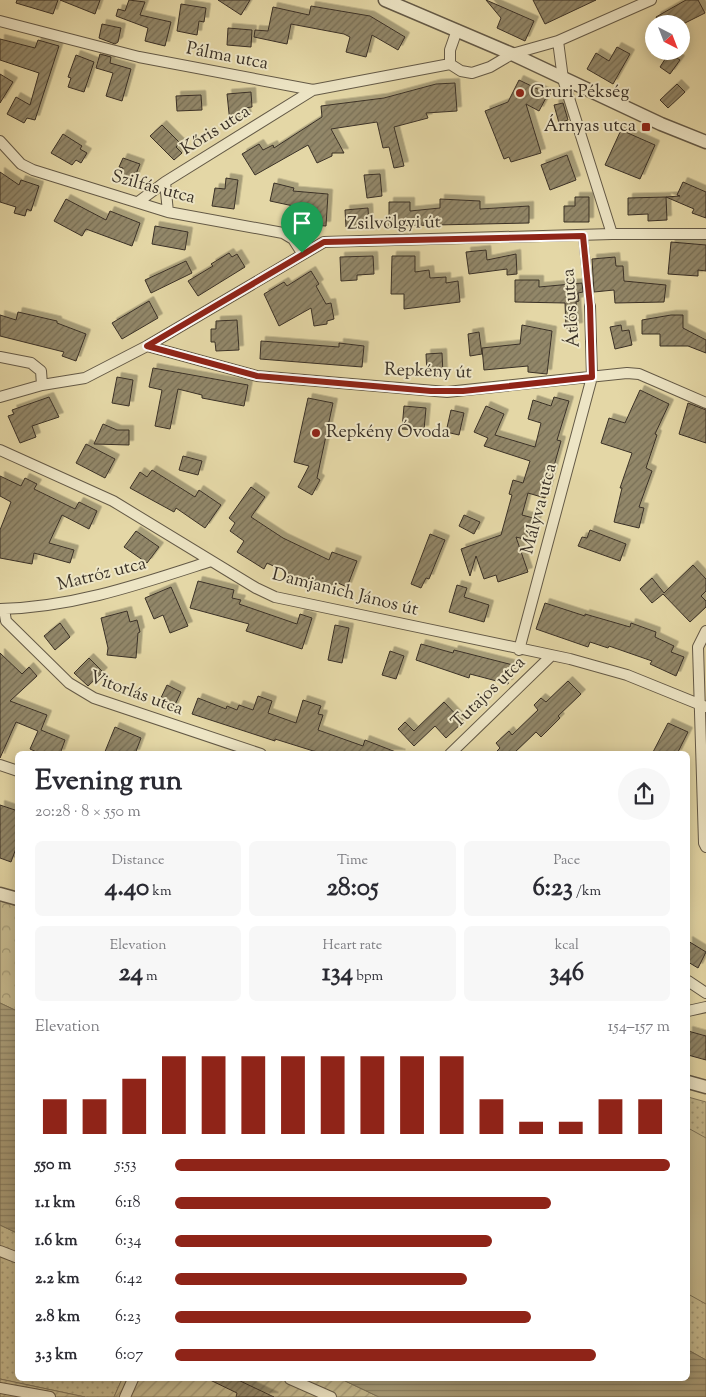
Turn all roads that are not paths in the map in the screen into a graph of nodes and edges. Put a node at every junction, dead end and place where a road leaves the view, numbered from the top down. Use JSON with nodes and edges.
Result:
{"nodes":[{"id":1,"x":387,"y":0,"type":"edge"},
{"id":2,"x":651,"y":0,"type":"edge"},
{"id":3,"x":0,"y":21,"type":"edge"},
{"id":4,"x":457,"y":30,"type":"junction"},
{"id":5,"x":558,"y":41,"type":"junction"},
{"id":6,"x":512,"y":54,"type":"junction"},
{"id":7,"x":450,"y":64,"type":"junction"},
{"id":8,"x":563,"y":79,"type":"junction"},
{"id":9,"x":313,"y":90,"type":"junction"},
{"id":10,"x":0,"y":141,"type":"edge"},
{"id":11,"x":706,"y":142,"type":"edge"},
{"id":12,"x":165,"y":182,"type":"junction"},
{"id":13,"x":138,"y":202,"type":"junction"},
{"id":14,"x":168,"y":212,"type":"junction"},
{"id":15,"x":612,"y":234,"type":"junction"},
{"id":16,"x":706,"y":234,"type":"edge"},
{"id":17,"x":583,"y":236,"type":"junction"},
{"id":18,"x":302,"y":253,"type":"junction"},
{"id":19,"x":590,"y":306,"type":"joint"},
{"id":20,"x":147,"y":346,"type":"junction"},
{"id":21,"x":0,"y":357,"type":"edge"},
{"id":22,"x":592,"y":377,"type":"junction"},
{"id":23,"x":42,"y":385,"type":"junction"},
{"id":24,"x":0,"y":397,"type":"edge"},
{"id":25,"x":706,"y":403,"type":"edge"},
{"id":26,"x":0,"y":450,"type":"edge"},
{"id":27,"x":211,"y":561,"type":"junction"},
{"id":28,"x":2,"y":609,"type":"edge"},
{"id":29,"x":706,"y":631,"type":"edge"},
{"id":30,"x":519,"y":650,"type":"junction"},
{"id":31,"x":551,"y":656,"type":"junction"},
{"id":32,"x":703,"y":706,"type":"edge"},
{"id":33,"x":252,"y":751,"type":"edge"},
{"id":34,"x":453,"y":751,"type":"edge"},
{"id":35,"x":0,"y":765,"type":"edge"},
{"id":36,"x":15,"y":770,"type":"edge"},
{"id":37,"x":706,"y":847,"type":"edge"},
{"id":38,"x":0,"y":894,"type":"edge"},
{"id":39,"x":15,"y":898,"type":"edge"},
{"id":40,"x":690,"y":982,"type":"edge"},
{"id":41,"x":706,"y":993,"type":"edge"},
{"id":42,"x":706,"y":1007,"type":"edge"},
{"id":43,"x":690,"y":1011,"type":"edge"},
{"id":44,"x":690,"y":1083,"type":"edge"},
{"id":45,"x":706,"y":1087,"type":"edge"},
{"id":46,"x":0,"y":1251,"type":"edge"},
{"id":47,"x":15,"y":1257,"type":"edge"},
{"id":48,"x":132,"y":1381,"type":"edge"},
{"id":49,"x":294,"y":1381,"type":"edge"},
{"id":50,"x":0,"y":1388,"type":"edge"},
{"id":51,"x":50,"y":1397,"type":"edge"},
{"id":52,"x":125,"y":1397,"type":"edge"},
{"id":53,"x":330,"y":1397,"type":"edge"}],
"edges":[{"from":1,"to":4,"type":"street"},
{"from":2,"to":5,"type":"street","name":"Pálma utca"},
{"from":3,"to":9,"type":"street","name":"Pálma utca"},
{"from":4,"to":6,"type":"street"},
{"from":4,"to":7,"type":"street"},
{"from":5,"to":6,"type":"street","name":"Pálma utca"},
{"from":5,"to":8,"type":"street"},
{"from":6,"to":7,"type":"street","name":"Pálma utca"},
{"from":6,"to":8,"type":"street"},
{"from":7,"to":9,"type":"street","name":"Pálma utca"},
{"from":8,"to":11,"type":"street"},
{"from":8,"to":15,"type":"street"},
{"from":9,"to":12,"type":"street","name":"Kőris utca"},
{"from":10,"to":13,"type":"street","name":"Szilfás utca"},
{"from":12,"to":13,"type":"street","name":"Kőris utca"},
{"from":12,"to":14,"type":"street"},
{"from":13,"to":14,"type":"street","name":"Szilfás utca"},
{"from":14,"to":18,"type":"street","name":"Szilfás utca"},
{"from":15,"to":16,"type":"street","name":"Zsilvölgyi út"},
{"from":15,"to":17,"type":"street","name":"Zsilvölgyi út"},
{"from":17,"to":18,"type":"street","name":"Zsilvölgyi út"},
{"from":17,"to":19,"type":"street","name":"Átlós utca"},
{"from":18,"to":20,"type":"street","name":"Zsilvölgyi út"},
{"from":19,"to":22,"type":"street","name":"Átlós utca"},
{"from":20,"to":22,"type":"street","name":"Repkény út"},
{"from":20,"to":23,"type":"street","name":"Zsilvölgyi út"},
{"from":21,"to":23,"type":"street"},
{"from":22,"to":25,"type":"street","name":"Repkény út"},
{"from":22,"to":30,"type":"street","name":"Mályva utca"},
{"from":23,"to":24,"type":"street","name":"Zsilvölgyi út"},
{"from":26,"to":27,"type":"street","name":"Damjanich János út"},
{"from":27,"to":28,"type":"street","name":"Matróz utca"},
{"from":27,"to":30,"type":"street","name":"Damjanich János út"},
{"from":28,"to":33,"type":"street","name":"Vitorlás utca"},
{"from":29,"to":32,"type":"street"},
{"from":30,"to":31,"type":"street","name":"Damjanich János út"},
{"from":31,"to":32,"type":"street","name":"Damjanich János út"},
{"from":31,"to":34,"type":"street","name":"Tutajos utca"},
{"from":32,"to":37,"type":"street"},
{"from":35,"to":36,"type":"street"},
{"from":38,"to":39,"type":"street"},
{"from":40,"to":41,"type":"street"},
{"from":42,"to":43,"type":"street"},
{"from":44,"to":45,"type":"street"},
{"from":46,"to":47,"type":"street"},
{"from":48,"to":52,"type":"street"},
{"from":49,"to":53,"type":"street"},
{"from":50,"to":51,"type":"street"}]}
